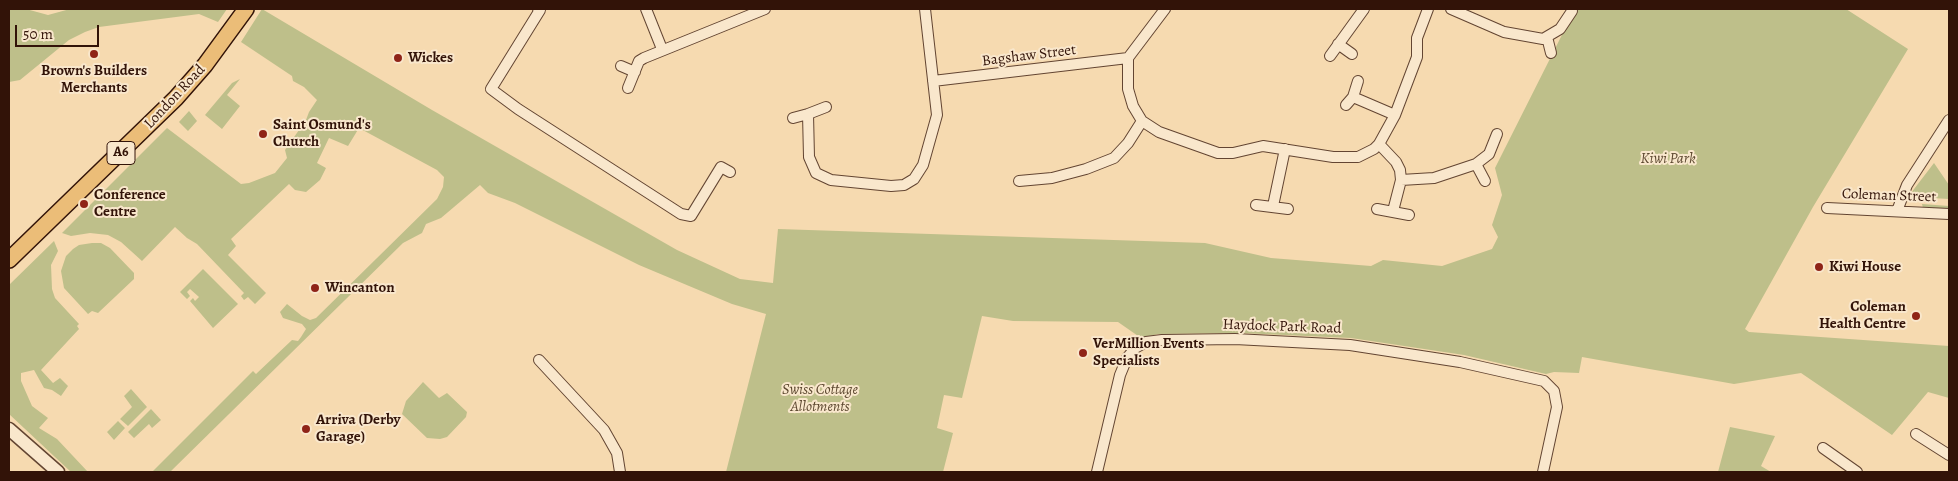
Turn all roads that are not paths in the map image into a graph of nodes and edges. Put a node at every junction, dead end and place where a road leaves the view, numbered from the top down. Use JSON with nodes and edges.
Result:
{"nodes":[{"id":1,"x":246,"y":9,"type":"edge"},
{"id":2,"x":538,"y":9,"type":"edge"},
{"id":3,"x":646,"y":9,"type":"edge"},
{"id":4,"x":765,"y":9,"type":"edge"},
{"id":5,"x":925,"y":9,"type":"edge"},
{"id":6,"x":1166,"y":9,"type":"edge"},
{"id":7,"x":1364,"y":9,"type":"edge"},
{"id":8,"x":1428,"y":9,"type":"edge"},
{"id":9,"x":1452,"y":9,"type":"edge"},
{"id":10,"x":1481,"y":9,"type":"edge"},
{"id":11,"x":1572,"y":11,"type":"dead end"},
{"id":12,"x":1477,"y":19,"type":"junction"},
{"id":13,"x":1547,"y":38,"type":"junction"},
{"id":14,"x":1338,"y":44,"type":"junction"},
{"id":15,"x":662,"y":49,"type":"junction"},
{"id":16,"x":1551,"y":53,"type":"dead end"},
{"id":17,"x":1352,"y":54,"type":"dead end"},
{"id":18,"x":1330,"y":56,"type":"dead end"},
{"id":19,"x":1128,"y":58,"type":"junction"},
{"id":20,"x":621,"y":66,"type":"dead end"},
{"id":21,"x":635,"y":72,"type":"junction"},
{"id":22,"x":934,"y":81,"type":"junction"},
{"id":23,"x":1358,"y":81,"type":"dead end"},
{"id":24,"x":628,"y":88,"type":"dead end"},
{"id":25,"x":826,"y":106,"type":"dead end"},
{"id":26,"x":808,"y":114,"type":"junction"},
{"id":27,"x":1395,"y":115,"type":"junction"},
{"id":28,"x":793,"y":118,"type":"dead end"},
{"id":29,"x":1949,"y":120,"type":"edge"},
{"id":30,"x":1142,"y":121,"type":"junction"},
{"id":31,"x":1497,"y":134,"type":"dead end"},
{"id":32,"x":1379,"y":144,"type":"junction"},
{"id":33,"x":1285,"y":149,"type":"junction"},
{"id":34,"x":1476,"y":164,"type":"junction"},
{"id":35,"x":730,"y":172,"type":"dead end"},
{"id":36,"x":1401,"y":180,"type":"junction"},
{"id":37,"x":1485,"y":180,"type":"dead end"},
{"id":38,"x":1019,"y":181,"type":"dead end"},
{"id":39,"x":1256,"y":205,"type":"dead end"},
{"id":40,"x":1273,"y":206,"type":"junction"},
{"id":41,"x":1827,"y":208,"type":"dead end"},
{"id":42,"x":1288,"y":209,"type":"dead end"},
{"id":43,"x":1377,"y":209,"type":"dead end"},
{"id":44,"x":1393,"y":211,"type":"junction"},
{"id":45,"x":1897,"y":211,"type":"junction"},
{"id":46,"x":1949,"y":214,"type":"edge"},
{"id":47,"x":1409,"y":215,"type":"dead end"},
{"id":48,"x":9,"y":260,"type":"edge"},
{"id":49,"x":539,"y":360,"type":"dead end"},
{"id":50,"x":9,"y":429,"type":"edge"},
{"id":51,"x":1916,"y":434,"type":"dead end"},
{"id":52,"x":1823,"y":448,"type":"dead end"},
{"id":53,"x":1949,"y":454,"type":"edge"},
{"id":54,"x":58,"y":472,"type":"edge"},
{"id":55,"x":620,"y":472,"type":"edge"},
{"id":56,"x":1096,"y":472,"type":"edge"},
{"id":57,"x":1544,"y":472,"type":"edge"},
{"id":58,"x":1857,"y":472,"type":"edge"}],
"edges":[{"from":1,"to":48,"type":"main road","name":"London Road","number":"A6"},
{"from":2,"to":35,"type":"street"},
{"from":3,"to":15,"type":"street"},
{"from":4,"to":15,"type":"street"},
{"from":5,"to":22,"type":"street"},
{"from":6,"to":19,"type":"street"},
{"from":7,"to":14,"type":"street"},
{"from":8,"to":27,"type":"street"},
{"from":9,"to":12,"type":"street"},
{"from":10,"to":12,"type":"street"},
{"from":11,"to":13,"type":"street"},
{"from":12,"to":13,"type":"street"},
{"from":13,"to":16,"type":"street"},
{"from":14,"to":17,"type":"street"},
{"from":14,"to":18,"type":"street"},
{"from":15,"to":21,"type":"street"},
{"from":19,"to":22,"type":"street","name":"Bagshaw Street"},
{"from":19,"to":30,"type":"street"},
{"from":20,"to":21,"type":"street"},
{"from":21,"to":24,"type":"street"},
{"from":22,"to":26,"type":"street"},
{"from":23,"to":27,"type":"street"},
{"from":25,"to":26,"type":"street"},
{"from":26,"to":28,"type":"street"},
{"from":27,"to":32,"type":"street"},
{"from":29,"to":45,"type":"street"},
{"from":30,"to":33,"type":"street"},
{"from":30,"to":38,"type":"street"},
{"from":31,"to":34,"type":"street"},
{"from":32,"to":33,"type":"street"},
{"from":32,"to":36,"type":"street"},
{"from":33,"to":40,"type":"street"},
{"from":34,"to":36,"type":"street"},
{"from":34,"to":37,"type":"street"},
{"from":36,"to":44,"type":"street"},
{"from":39,"to":40,"type":"street"},
{"from":40,"to":42,"type":"street"},
{"from":41,"to":45,"type":"street","name":"Coleman Street"},
{"from":43,"to":44,"type":"street"},
{"from":44,"to":47,"type":"street"},
{"from":45,"to":46,"type":"street","name":"Coleman Street"},
{"from":49,"to":55,"type":"street"},
{"from":50,"to":54,"type":"street"},
{"from":51,"to":53,"type":"street"},
{"from":52,"to":58,"type":"street"},
{"from":56,"to":57,"type":"street","name":"Haydock Park Road"}]}
